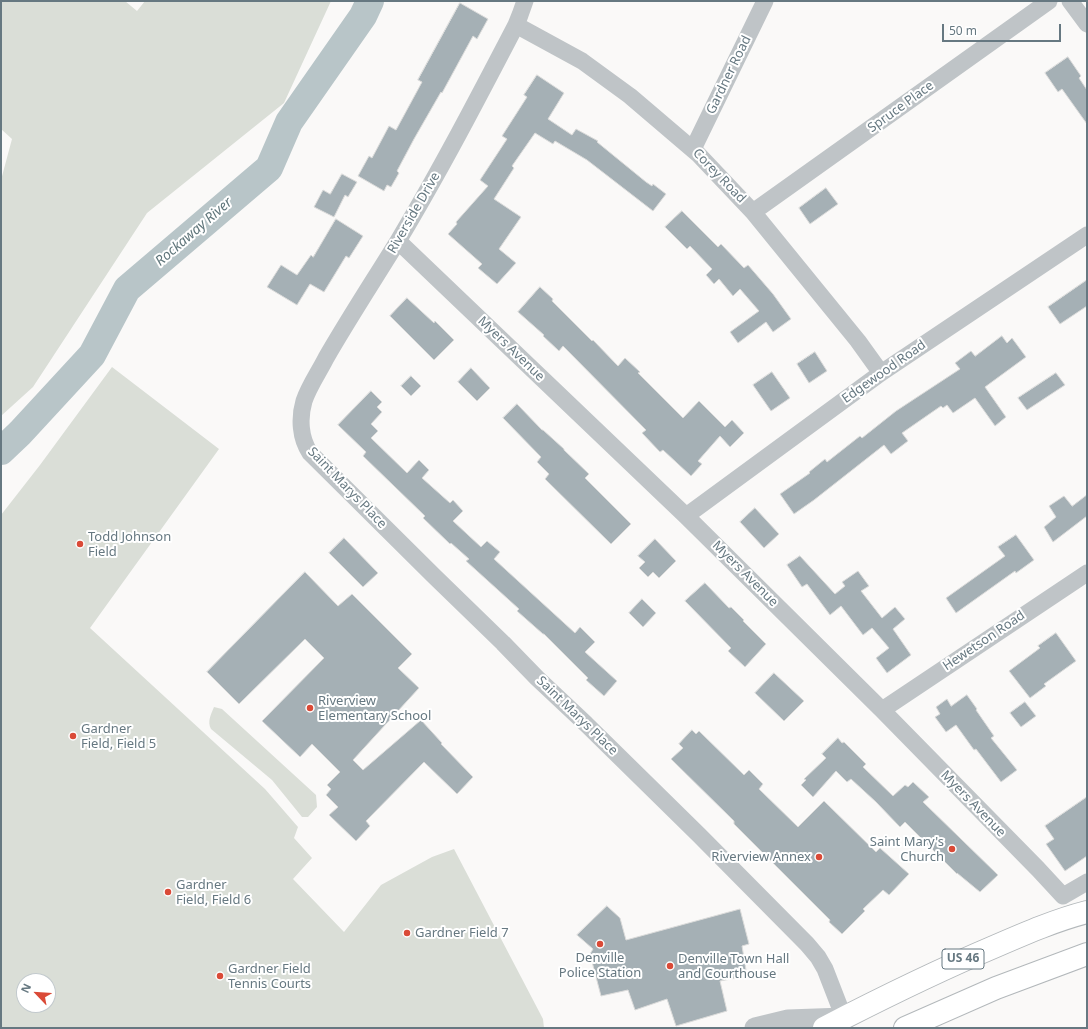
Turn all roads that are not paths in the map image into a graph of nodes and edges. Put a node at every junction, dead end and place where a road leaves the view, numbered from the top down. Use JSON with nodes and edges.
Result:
{"nodes":[{"id":1,"x":525,"y":1,"type":"edge"},
{"id":2,"x":765,"y":1,"type":"edge"},
{"id":3,"x":1049,"y":1,"type":"edge"},
{"id":4,"x":1070,"y":1,"type":"edge"},
{"id":5,"x":1087,"y":24,"type":"edge"},
{"id":6,"x":516,"y":25,"type":"junction"},
{"id":7,"x":693,"y":149,"type":"junction"},
{"id":8,"x":754,"y":212,"type":"junction"},
{"id":9,"x":1087,"y":235,"type":"edge"},
{"id":10,"x":398,"y":241,"type":"junction"},
{"id":11,"x":881,"y":373,"type":"junction"},
{"id":12,"x":301,"y":422,"type":"joint"},
{"id":13,"x":686,"y":516,"type":"junction"},
{"id":14,"x":1087,"y":572,"type":"edge"},
{"id":15,"x":882,"y":710,"type":"junction"},
{"id":16,"x":1087,"y":882,"type":"edge"},
{"id":17,"x":1063,"y":896,"type":"junction"},
{"id":18,"x":1087,"y":912,"type":"edge"},
{"id":19,"x":1052,"y":923,"type":"junction"},
{"id":20,"x":1087,"y":954,"type":"edge"},
{"id":21,"x":844,"y":1018,"type":"junction"},
{"id":22,"x":911,"y":1027,"type":"edge"},
{"id":23,"x":755,"y":1028,"type":"edge"},
{"id":24,"x":824,"y":1028,"type":"edge"}],
"edges":[{"from":1,"to":6,"type":"street","name":"Riverside Drive"},
{"from":2,"to":7,"type":"street","name":"Gardner Road"},
{"from":3,"to":8,"type":"street","name":"Spruce Place"},
{"from":4,"to":5,"type":"street"},
{"from":6,"to":7,"type":"street","name":"Corey Road"},
{"from":6,"to":10,"type":"street","name":"Riverside Drive"},
{"from":7,"to":8,"type":"street","name":"Corey Road"},
{"from":8,"to":11,"type":"street","name":"Corey Road"},
{"from":9,"to":11,"type":"street","name":"Edgewood Road"},
{"from":10,"to":12,"type":"street","name":"Riverside Drive"},
{"from":10,"to":13,"type":"street","name":"Myers Avenue"},
{"from":11,"to":13,"type":"street","name":"Edgewood Road"},
{"from":12,"to":21,"type":"street","name":"Saint Marys Place"},
{"from":13,"to":15,"type":"street","name":"Myers Avenue"},
{"from":14,"to":15,"type":"street","name":"Hewetson Road"},
{"from":15,"to":17,"type":"street","name":"Myers Avenue"},
{"from":16,"to":17,"type":"street"},
{"from":17,"to":19,"type":"street"},
{"from":18,"to":19,"type":"highway","number":"US 46"},
{"from":19,"to":21,"type":"highway","number":"US 46"},
{"from":20,"to":22,"type":"highway"},
{"from":21,"to":23,"type":"street"},
{"from":21,"to":24,"type":"highway","number":"US 46"}]}
